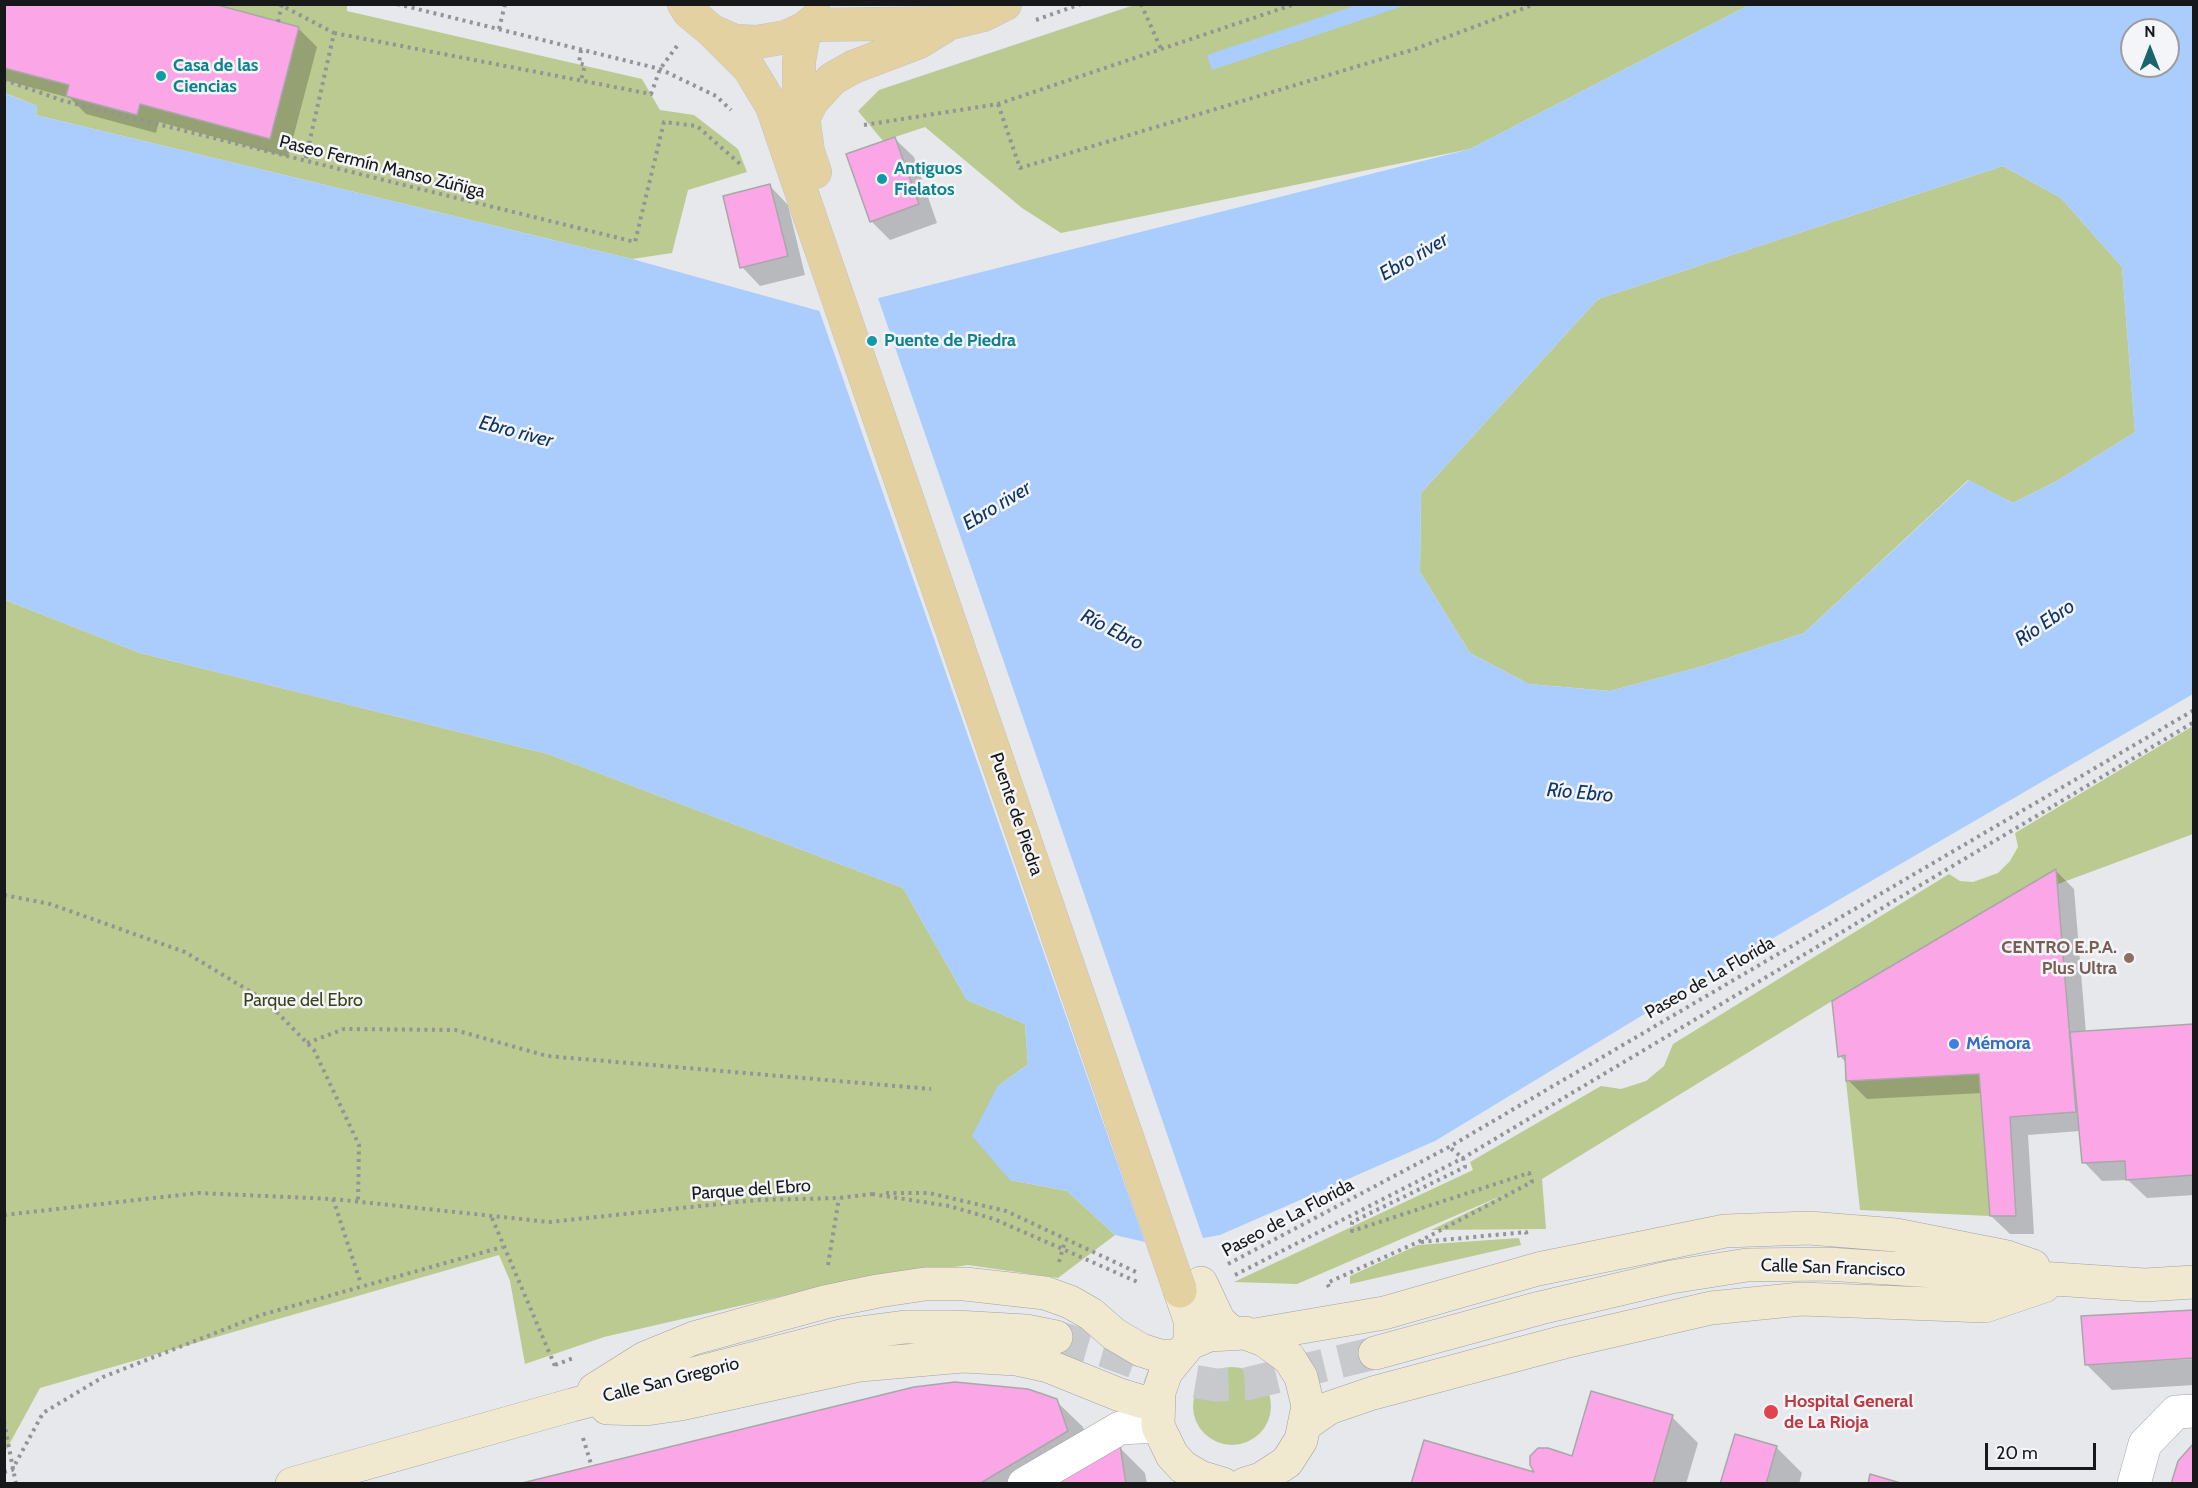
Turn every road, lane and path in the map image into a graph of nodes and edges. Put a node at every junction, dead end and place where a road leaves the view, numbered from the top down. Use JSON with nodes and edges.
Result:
{"nodes":[{"id":1,"x":280,"y":4,"type":"edge"},
{"id":2,"x":397,"y":4,"type":"edge"},
{"id":3,"x":505,"y":4,"type":"edge"},
{"id":4,"x":1005,"y":4,"type":"edge"},
{"id":5,"x":1142,"y":4,"type":"edge"},
{"id":6,"x":1295,"y":4,"type":"edge"},
{"id":7,"x":1535,"y":4,"type":"edge"},
{"id":8,"x":689,"y":14,"type":"edge"},
{"id":9,"x":814,"y":19,"type":"edge"},
{"id":10,"x":278,"y":21,"type":"dead end"},
{"id":11,"x":950,"y":23,"type":"junction"},
{"id":12,"x":499,"y":30,"type":"junction"},
{"id":13,"x":334,"y":33,"type":"junction"},
{"id":14,"x":581,"y":50,"type":"junction"},
{"id":15,"x":1162,"y":51,"type":"junction"},
{"id":16,"x":660,"y":69,"type":"junction"},
{"id":17,"x":4,"y":80,"type":"edge"},
{"id":18,"x":581,"y":80,"type":"junction"},
{"id":19,"x":998,"y":104,"type":"junction"},
{"id":20,"x":739,"y":118,"type":"dead end"},
{"id":21,"x":803,"y":119,"type":"junction"},
{"id":22,"x":864,"y":125,"type":"dead end"},
{"id":23,"x":305,"y":162,"type":"junction"},
{"id":24,"x":740,"y":164,"type":"dead end"},
{"id":25,"x":818,"y":211,"type":"junction"},
{"id":26,"x":2193,"y":710,"type":"edge"},
{"id":27,"x":2193,"y":722,"type":"edge"},
{"id":28,"x":4,"y":895,"type":"edge"},
{"id":29,"x":307,"y":1042,"type":"junction"},
{"id":30,"x":931,"y":1089,"type":"dead end"},
{"id":31,"x":1449,"y":1147,"type":"junction"},
{"id":32,"x":1463,"y":1158,"type":"junction"},
{"id":33,"x":872,"y":1194,"type":"junction"},
{"id":34,"x":333,"y":1199,"type":"junction"},
{"id":35,"x":358,"y":1202,"type":"junction"},
{"id":36,"x":4,"y":1215,"type":"edge"},
{"id":37,"x":492,"y":1218,"type":"junction"},
{"id":38,"x":1065,"y":1241,"type":"junction"},
{"id":39,"x":1418,"y":1242,"type":"junction"},
{"id":40,"x":502,"y":1247,"type":"junction"},
{"id":41,"x":1062,"y":1250,"type":"junction"},
{"id":42,"x":1059,"y":1265,"type":"dead end"},
{"id":43,"x":1538,"y":1269,"type":"junction"},
{"id":44,"x":1139,"y":1274,"type":"dead end"},
{"id":45,"x":1209,"y":1279,"type":"junction"},
{"id":46,"x":2057,"y":1281,"type":"junction"},
{"id":47,"x":2193,"y":1282,"type":"edge"},
{"id":48,"x":361,"y":1284,"type":"junction"},
{"id":49,"x":1149,"y":1286,"type":"dead end"},
{"id":50,"x":1332,"y":1291,"type":"dead end"},
{"id":51,"x":1244,"y":1334,"type":"junction"},
{"id":52,"x":1056,"y":1337,"type":"tunnel mouth"},
{"id":53,"x":1184,"y":1349,"type":"junction"},
{"id":54,"x":1375,"y":1353,"type":"tunnel mouth"},
{"id":55,"x":572,"y":1405,"type":"junction"},
{"id":56,"x":2193,"y":1411,"type":"edge"},
{"id":57,"x":1158,"y":1416,"type":"junction"},
{"id":58,"x":4,"y":1422,"type":"edge"},
{"id":59,"x":1301,"y":1437,"type":"junction"},
{"id":60,"x":12,"y":1470,"type":"junction"},
{"id":61,"x":4,"y":1472,"type":"edge"},
{"id":62,"x":1206,"y":1481,"type":"edge"},
{"id":63,"x":16,"y":1484,"type":"edge"},
{"id":64,"x":292,"y":1484,"type":"edge"},
{"id":65,"x":1024,"y":1484,"type":"edge"},
{"id":66,"x":1245,"y":1484,"type":"edge"},
{"id":67,"x":1298,"y":1484,"type":"edge"},
{"id":68,"x":2134,"y":1484,"type":"edge"}],
"edges":[{"from":1,"to":10,"type":"path","bridge":true},
{"from":1,"to":13,"type":"path"},
{"from":2,"to":12,"type":"path"},
{"from":3,"to":12,"type":"path"},
{"from":4,"to":11,"type":"main road"},
{"from":5,"to":15,"type":"path"},
{"from":6,"to":15,"type":"path"},
{"from":7,"to":19,"type":"path"},
{"from":8,"to":9,"type":"main road"},
{"from":8,"to":16,"type":"path"},
{"from":8,"to":25,"type":"main road","name":"Puente de Piedra"},
{"from":9,"to":11,"type":"main road"},
{"from":9,"to":21,"type":"main road","name":"Puente de Piedra"},
{"from":11,"to":21,"type":"main road"},
{"from":12,"to":14,"type":"path"},
{"from":13,"to":18,"type":"path"},
{"from":13,"to":23,"type":"path"},
{"from":14,"to":16,"type":"path"},
{"from":14,"to":18,"type":"path"},
{"from":15,"to":19,"type":"path"},
{"from":16,"to":18,"type":"path"},
{"from":16,"to":20,"type":"path"},
{"from":17,"to":23,"type":"path","name":"Paseo Fermín Manso Zúñiga"},
{"from":19,"to":22,"type":"path"},
{"from":21,"to":25,"type":"main road","name":"Puente de Piedra"},
{"from":23,"to":24,"type":"path","name":"Paseo Fermín Manso Zúñiga"},
{"from":25,"to":45,"type":"main road","name":"Puente de Piedra"},
{"from":26,"to":31,"type":"path","name":"Paseo de La Florida"},
{"from":27,"to":32,"type":"path","name":"Paseo de La Florida"},
{"from":28,"to":29,"type":"path"},
{"from":29,"to":30,"type":"path"},
{"from":29,"to":35,"type":"path"},
{"from":31,"to":32,"type":"path"},
{"from":31,"to":45,"type":"path","name":"Paseo de La Florida"},
{"from":32,"to":39,"type":"path"},
{"from":32,"to":45,"type":"path","name":"Paseo de La Florida"},
{"from":33,"to":37,"type":"path","name":"Parque del Ebro"},
{"from":33,"to":38,"type":"path","name":"Parque del Ebro"},
{"from":33,"to":41,"type":"path"},
{"from":34,"to":35,"type":"path","name":"Parque del Ebro"},
{"from":34,"to":36,"type":"path","name":"Parque del Ebro"},
{"from":34,"to":48,"type":"path"},
{"from":35,"to":37,"type":"path","name":"Parque del Ebro"},
{"from":37,"to":40,"type":"path"},
{"from":38,"to":41,"type":"path"},
{"from":38,"to":44,"type":"path","name":"Parque del Ebro"},
{"from":39,"to":43,"type":"path"},
{"from":39,"to":50,"type":"path"},
{"from":40,"to":48,"type":"path"},
{"from":40,"to":55,"type":"path"},
{"from":41,"to":42,"type":"path"},
{"from":41,"to":49,"type":"path"},
{"from":43,"to":46,"type":"main road"},
{"from":43,"to":51,"type":"main road"},
{"from":45,"to":51,"type":"main road","name":"Puente de Piedra"},
{"from":45,"to":53,"type":"main road","name":"Puente de Piedra"},
{"from":46,"to":47,"type":"main road","name":"Calle San Francisco"},
{"from":46,"to":54,"type":"main road","name":"Calle San Francisco"},
{"from":46,"to":59,"type":"main road"},
{"from":48,"to":60,"type":"path"},
{"from":51,"to":53,"type":"main road"},
{"from":51,"to":59,"type":"main road","name":"Puente de Piedra"},
{"from":52,"to":55,"type":"main road","name":"Calle San Gregorio"},
{"from":53,"to":55,"type":"main road"},
{"from":53,"to":57,"type":"main road"},
{"from":55,"to":57,"type":"main road"},
{"from":55,"to":64,"type":"main road","name":"Calle San Gregorio"},
{"from":56,"to":68,"type":"street"},
{"from":57,"to":62,"type":"main road"},
{"from":57,"to":65,"type":"street"},
{"from":58,"to":60,"type":"path"},
{"from":59,"to":66,"type":"main road"},
{"from":59,"to":67,"type":"main road","name":"Puente de Piedra"},
{"from":60,"to":61,"type":"path"},
{"from":60,"to":63,"type":"path"}]}
